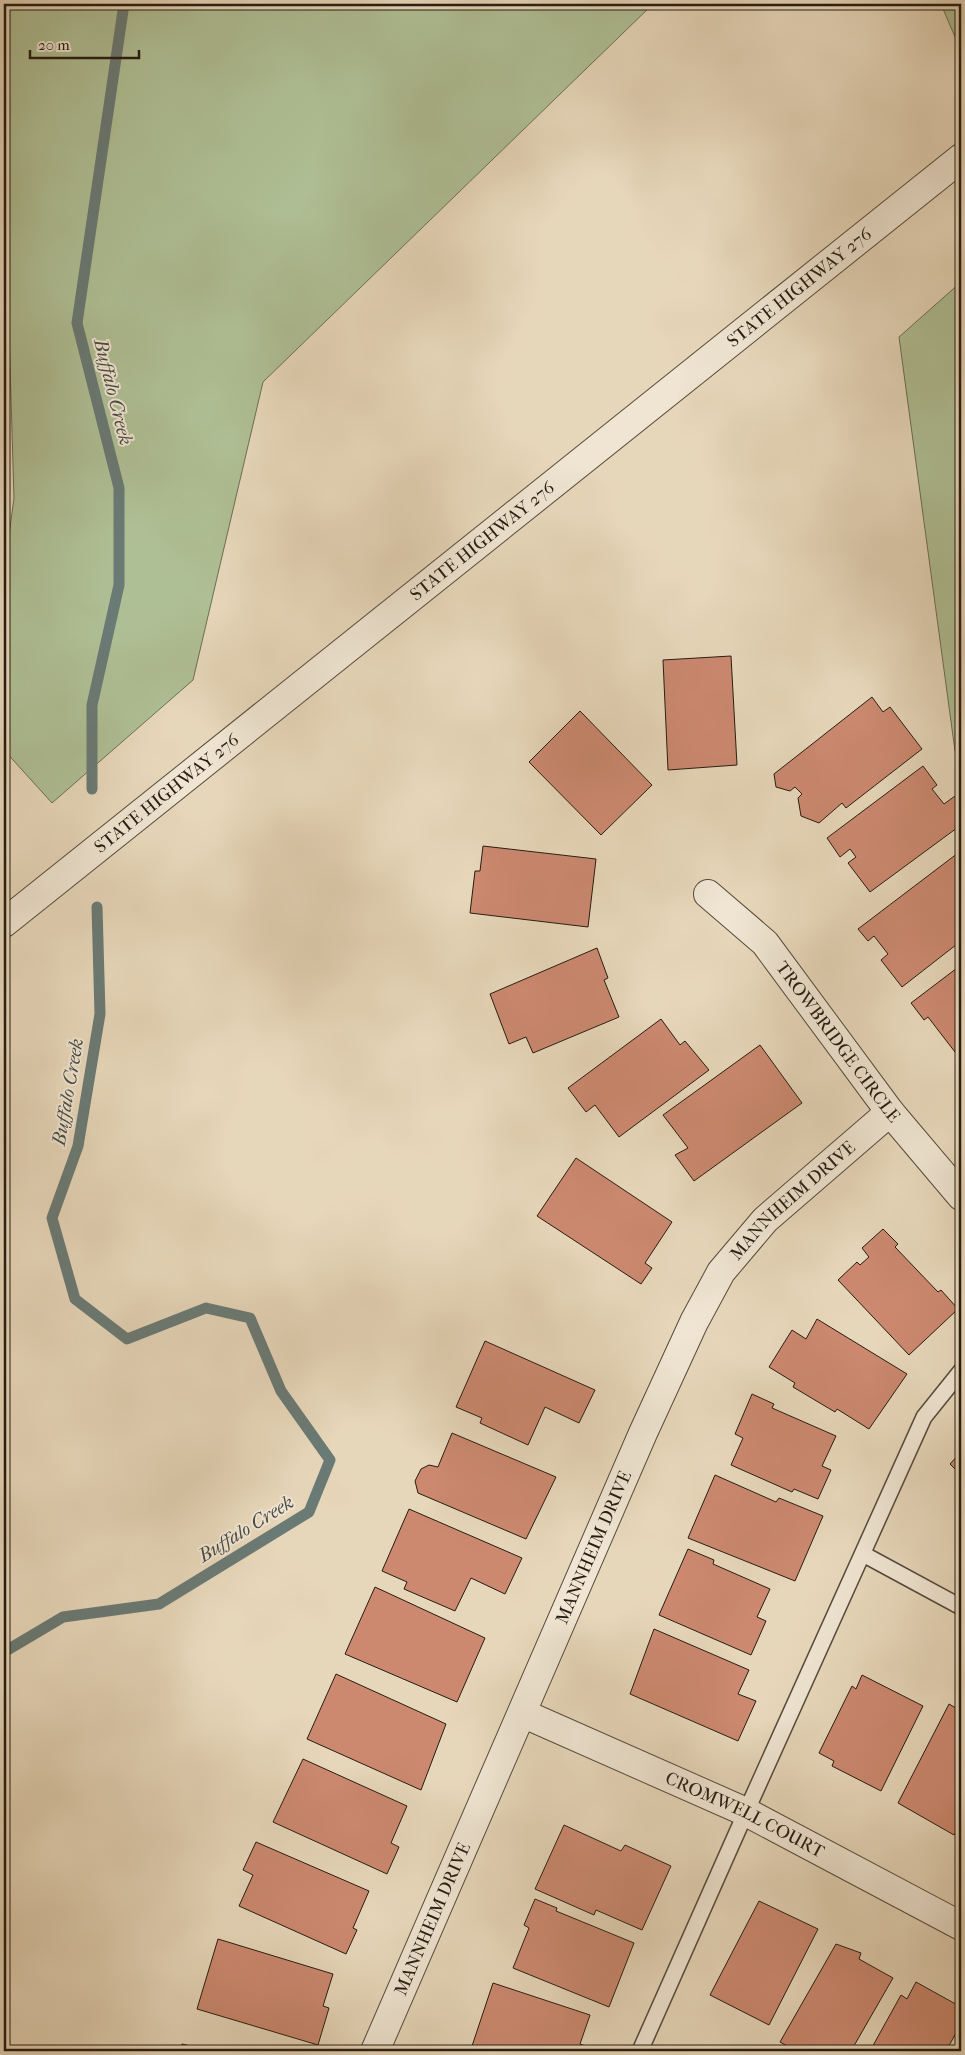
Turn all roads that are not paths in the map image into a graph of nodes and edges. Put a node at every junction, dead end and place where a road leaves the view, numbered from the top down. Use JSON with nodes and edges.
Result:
{"nodes":[{"id":1,"x":961,"y":158,"type":"edge"},
{"id":2,"x":708,"y":894,"type":"dead end"},
{"id":3,"x":4,"y":923,"type":"edge"},
{"id":4,"x":890,"y":1112,"type":"junction"},
{"id":5,"x":961,"y":1196,"type":"edge"},
{"id":6,"x":961,"y":1372,"type":"edge"},
{"id":7,"x":863,"y":1554,"type":"junction"},
{"id":8,"x":961,"y":1607,"type":"edge"},
{"id":9,"x":522,"y":1713,"type":"junction"},
{"id":10,"x":746,"y":1812,"type":"junction"},
{"id":11,"x":961,"y":1926,"type":"edge"},
{"id":12,"x":379,"y":2048,"type":"edge"},
{"id":13,"x":640,"y":2051,"type":"edge"}],
"edges":[{"from":1,"to":3,"type":"street","name":"STATE HIGHWAY 276"},
{"from":2,"to":4,"type":"street","name":"TROWBRIDGE CIRCLE"},
{"from":4,"to":5,"type":"street","name":"TROWBRIDGE CIRCLE"},
{"from":4,"to":9,"type":"street","name":"MANNHEIM DRIVE"},
{"from":6,"to":7,"type":"lane"},
{"from":7,"to":8,"type":"lane"},
{"from":7,"to":10,"type":"lane"},
{"from":9,"to":10,"type":"street","name":"CROMWELL COURT"},
{"from":9,"to":12,"type":"street","name":"MANNHEIM DRIVE"},
{"from":10,"to":11,"type":"street","name":"CROMWELL COURT"},
{"from":10,"to":13,"type":"lane"}]}
